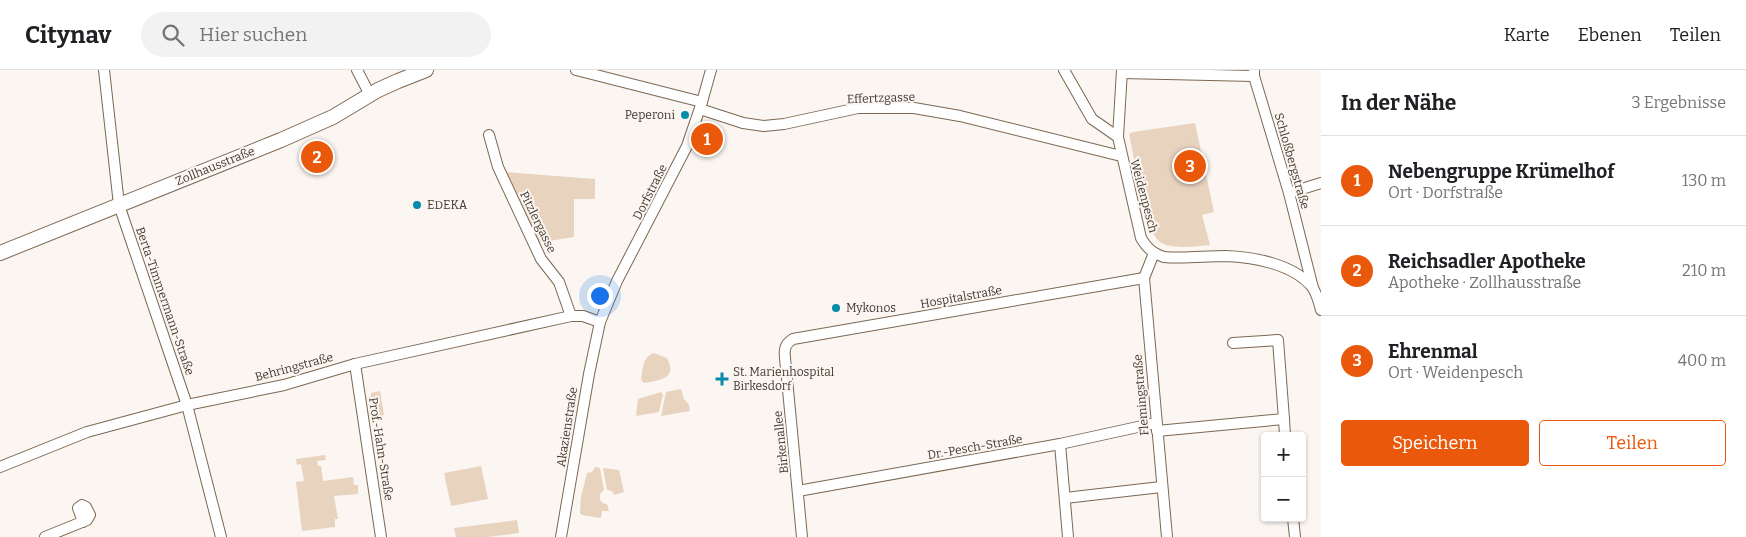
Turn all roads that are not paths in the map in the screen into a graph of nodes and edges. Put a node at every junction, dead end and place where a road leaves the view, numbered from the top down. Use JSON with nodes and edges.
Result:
{"nodes":[{"id":1,"x":104,"y":70,"type":"edge"},
{"id":2,"x":357,"y":70,"type":"edge"},
{"id":3,"x":426,"y":70,"type":"edge"},
{"id":4,"x":576,"y":70,"type":"edge"},
{"id":5,"x":711,"y":70,"type":"edge"},
{"id":6,"x":1064,"y":70,"type":"edge"},
{"id":7,"x":1122,"y":71,"type":"edge"},
{"id":8,"x":1254,"y":73,"type":"edge"},
{"id":9,"x":370,"y":95,"type":"junction"},
{"id":10,"x":701,"y":106,"type":"junction"},
{"id":11,"x":489,"y":135,"type":"dead end"},
{"id":12,"x":1118,"y":137,"type":"junction"},
{"id":13,"x":1121,"y":156,"type":"junction"},
{"id":14,"x":1321,"y":183,"type":"edge"},
{"id":15,"x":1289,"y":193,"type":"junction"},
{"id":16,"x":119,"y":205,"type":"junction"},
{"id":17,"x":0,"y":253,"type":"edge"},
{"id":18,"x":1154,"y":254,"type":"junction"},
{"id":19,"x":1144,"y":278,"type":"junction"},
{"id":20,"x":1317,"y":289,"type":"edge"},
{"id":21,"x":1321,"y":310,"type":"edge"},
{"id":22,"x":571,"y":316,"type":"junction"},
{"id":23,"x":600,"y":322,"type":"junction"},
{"id":24,"x":1233,"y":343,"type":"dead end"},
{"id":25,"x":786,"y":346,"type":"joint"},
{"id":26,"x":355,"y":364,"type":"junction"},
{"id":27,"x":187,"y":405,"type":"junction"},
{"id":28,"x":1284,"y":419,"type":"junction"},
{"id":29,"x":1157,"y":427,"type":"junction"},
{"id":30,"x":1285,"y":432,"type":"edge"},
{"id":31,"x":1060,"y":444,"type":"junction"},
{"id":32,"x":0,"y":467,"type":"edge"},
{"id":33,"x":1161,"y":487,"type":"junction"},
{"id":34,"x":798,"y":491,"type":"junction"},
{"id":35,"x":1065,"y":498,"type":"junction"},
{"id":36,"x":83,"y":522,"type":"dead end"},
{"id":37,"x":1293,"y":522,"type":"edge"},
{"id":38,"x":45,"y":537,"type":"edge"},
{"id":39,"x":221,"y":537,"type":"edge"},
{"id":40,"x":381,"y":537,"type":"edge"},
{"id":41,"x":562,"y":537,"type":"edge"},
{"id":42,"x":802,"y":537,"type":"edge"},
{"id":43,"x":1068,"y":537,"type":"edge"},
{"id":44,"x":1166,"y":537,"type":"edge"},
{"id":45,"x":1295,"y":537,"type":"edge"}],
"edges":[{"from":1,"to":16,"type":"street","name":"Berta-Timmermann-Straße"},
{"from":2,"to":9,"type":"street"},
{"from":3,"to":9,"type":"street","name":"Zollhausstraße"},
{"from":4,"to":10,"type":"street","name":"Effertzgasse"},
{"from":5,"to":10,"type":"street","name":"Dorfstraße"},
{"from":6,"to":12,"type":"street"},
{"from":7,"to":8,"type":"street"},
{"from":7,"to":12,"type":"street","name":"Weidenpesch"},
{"from":8,"to":15,"type":"street","name":"Schloßbergstraße"},
{"from":9,"to":16,"type":"street","name":"Zollhausstraße"},
{"from":10,"to":13,"type":"street","name":"Effertzgasse"},
{"from":10,"to":23,"type":"street","name":"Dorfstraße"},
{"from":11,"to":22,"type":"street","name":"Pitzlergasse"},
{"from":12,"to":13,"type":"street","name":"Weidenpesch"},
{"from":13,"to":18,"type":"street","name":"Weidenpesch"},
{"from":14,"to":15,"type":"street"},
{"from":15,"to":20,"type":"street","name":"Schloßbergstraße"},
{"from":16,"to":17,"type":"street","name":"Zollhausstraße"},
{"from":16,"to":27,"type":"street","name":"Berta-Timmermann-Straße"},
{"from":18,"to":19,"type":"street","name":"Flemingstraße"},
{"from":18,"to":20,"type":"street"},
{"from":19,"to":25,"type":"street","name":"Hospitalstraße"},
{"from":19,"to":29,"type":"street","name":"Flemingstraße"},
{"from":20,"to":21,"type":"street"},
{"from":22,"to":23,"type":"street","name":"Behringstraße"},
{"from":22,"to":26,"type":"street","name":"Behringstraße"},
{"from":23,"to":41,"type":"street","name":"Akazienstraße"},
{"from":24,"to":28,"type":"street"},
{"from":25,"to":34,"type":"street","name":"Birkenallee"},
{"from":26,"to":27,"type":"street","name":"Behringstraße"},
{"from":26,"to":40,"type":"street","name":"Prof.-Hahn-Straße"},
{"from":27,"to":32,"type":"street","name":"Behringstraße"},
{"from":27,"to":39,"type":"street","name":"Berta-Timmermann-Straße"},
{"from":28,"to":29,"type":"street","name":"Dr.-Pesch-Straße"},
{"from":28,"to":30,"type":"street"},
{"from":29,"to":31,"type":"street","name":"Dr.-Pesch-Straße"},
{"from":29,"to":33,"type":"street","name":"Flemingstraße"},
{"from":31,"to":34,"type":"street","name":"Dr.-Pesch-Straße"},
{"from":31,"to":35,"type":"street"},
{"from":33,"to":35,"type":"street"},
{"from":33,"to":44,"type":"street","name":"Flemingstraße"},
{"from":34,"to":42,"type":"street","name":"Birkenallee"},
{"from":35,"to":43,"type":"street"},
{"from":36,"to":38,"type":"street"},
{"from":37,"to":45,"type":"street"}]}
